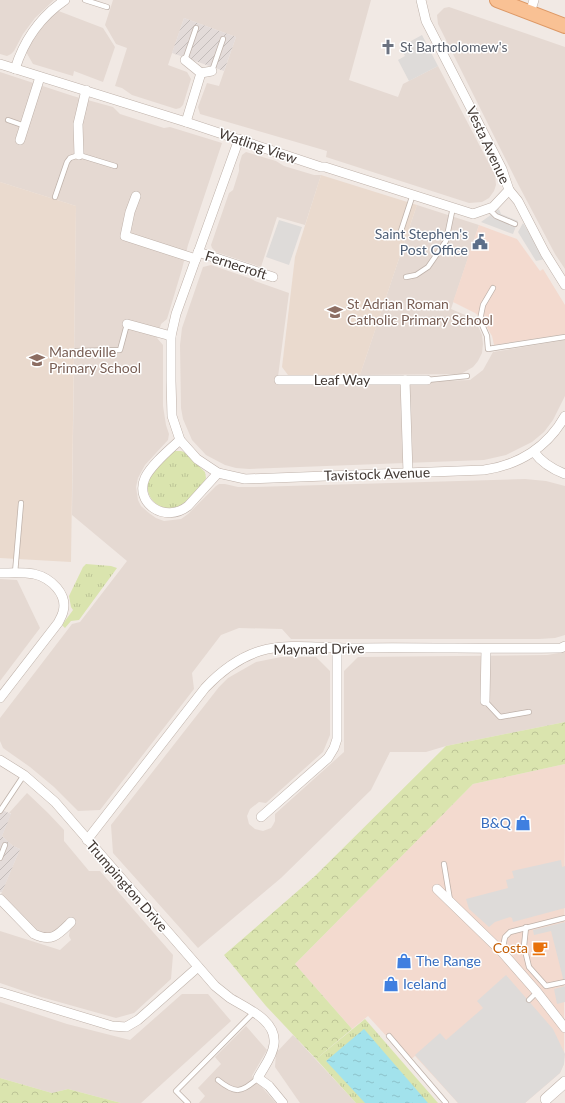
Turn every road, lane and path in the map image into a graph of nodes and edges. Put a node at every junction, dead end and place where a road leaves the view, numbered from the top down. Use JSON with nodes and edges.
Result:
{"nodes":[{"id":1,"x":65,"y":0,"type":"edge"},
{"id":2,"x":85,"y":0,"type":"edge"},
{"id":3,"x":421,"y":0,"type":"edge"},
{"id":4,"x":497,"y":0,"type":"edge"},
{"id":5,"x":107,"y":7,"type":"dead end"},
{"id":6,"x":532,"y":7,"type":"edge"},
{"id":7,"x":565,"y":26,"type":"edge"},
{"id":8,"x":196,"y":28,"type":"dead end"},
{"id":9,"x":223,"y":38,"type":"dead end"},
{"id":10,"x":184,"y":60,"type":"joint"},
{"id":11,"x":0,"y":64,"type":"edge"},
{"id":12,"x":15,"y":69,"type":"junction"},
{"id":13,"x":212,"y":70,"type":"joint"},
{"id":14,"x":201,"y":73,"type":"junction"},
{"id":15,"x":40,"y":76,"type":"junction"},
{"id":16,"x":86,"y":90,"type":"junction"},
{"id":17,"x":8,"y":120,"type":"dead end"},
{"id":18,"x":186,"y":122,"type":"junction"},
{"id":19,"x":25,"y":126,"type":"junction"},
{"id":20,"x":239,"y":139,"type":"junction"},
{"id":21,"x":20,"y":140,"type":"dead end"},
{"id":22,"x":78,"y":155,"type":"junction"},
{"id":23,"x":115,"y":166,"type":"dead end"},
{"id":24,"x":509,"y":190,"type":"junction"},
{"id":25,"x":413,"y":194,"type":"junction"},
{"id":26,"x":136,"y":196,"type":"dead end"},
{"id":27,"x":55,"y":198,"type":"dead end"},
{"id":28,"x":453,"y":207,"type":"junction"},
{"id":29,"x":489,"y":209,"type":"junction"},
{"id":30,"x":515,"y":224,"type":"dead end"},
{"id":31,"x":399,"y":237,"type":"dead end"},
{"id":32,"x":197,"y":256,"type":"junction"},
{"id":33,"x":273,"y":277,"type":"dead end"},
{"id":34,"x":406,"y":277,"type":"dead end"},
{"id":35,"x":565,"y":285,"type":"edge"},
{"id":36,"x":493,"y":288,"type":"dead end"},
{"id":37,"x":127,"y":324,"type":"joint"},
{"id":38,"x":171,"y":336,"type":"junction"},
{"id":39,"x":565,"y":337,"type":"edge"},
{"id":40,"x":76,"y":351,"type":"dead end"},
{"id":41,"x":468,"y":376,"type":"dead end"},
{"id":42,"x":279,"y":380,"type":"dead end"},
{"id":43,"x":405,"y":380,"type":"junction"},
{"id":44,"x":427,"y":380,"type":"joint"},
{"id":45,"x":565,"y":416,"type":"edge"},
{"id":46,"x":180,"y":440,"type":"junction"},
{"id":47,"x":534,"y":452,"type":"junction"},
{"id":48,"x":218,"y":473,"type":"junction"},
{"id":49,"x":408,"y":473,"type":"junction"},
{"id":50,"x":565,"y":474,"type":"edge"},
{"id":51,"x":21,"y":504,"type":"dead end"},
{"id":52,"x":0,"y":573,"type":"edge"},
{"id":53,"x":15,"y":573,"type":"junction"},
{"id":54,"x":565,"y":646,"type":"edge"},
{"id":55,"x":337,"y":648,"type":"junction"},
{"id":56,"x":486,"y":649,"type":"junction"},
{"id":57,"x":0,"y":698,"type":"edge"},
{"id":58,"x":486,"y":701,"type":"joint"},
{"id":59,"x":529,"y":712,"type":"dead end"},
{"id":60,"x":0,"y":760,"type":"edge"},
{"id":61,"x":24,"y":775,"type":"junction"},
{"id":62,"x":0,"y":811,"type":"edge"},
{"id":63,"x":262,"y":817,"type":"dead end"},
{"id":64,"x":87,"y":840,"type":"junction"},
{"id":65,"x":5,"y":845,"type":"dead end"},
{"id":66,"x":0,"y":858,"type":"edge"},
{"id":67,"x":444,"y":864,"type":"dead end"},
{"id":68,"x":437,"y":889,"type":"dead end"},
{"id":69,"x":0,"y":899,"type":"edge"},
{"id":70,"x":450,"y":902,"type":"junction"},
{"id":71,"x":565,"y":918,"type":"edge"},
{"id":72,"x":71,"y":922,"type":"dead end"},
{"id":73,"x":526,"y":927,"type":"junction"},
{"id":74,"x":502,"y":952,"type":"junction"},
{"id":75,"x":198,"y":967,"type":"junction"},
{"id":76,"x":565,"y":982,"type":"edge"},
{"id":77,"x":0,"y":992,"type":"edge"},
{"id":78,"x":537,"y":992,"type":"junction"},
{"id":79,"x":529,"y":1000,"type":"dead end"},
{"id":80,"x":254,"y":1012,"type":"junction"},
{"id":81,"x":565,"y":1028,"type":"edge"},
{"id":82,"x":389,"y":1036,"type":"dead end"},
{"id":83,"x":258,"y":1078,"type":"junction"},
{"id":84,"x":218,"y":1080,"type":"dead end"},
{"id":85,"x":565,"y":1082,"type":"edge"},
{"id":86,"x":545,"y":1102,"type":"edge"},
{"id":87,"x":188,"y":1103,"type":"edge"},
{"id":88,"x":283,"y":1103,"type":"edge"},
{"id":89,"x":446,"y":1103,"type":"edge"}],
"edges":[{"from":1,"to":12,"type":"street"},
{"from":2,"to":5,"type":"lane"},
{"from":3,"to":24,"type":"street","name":"Vesta Avenue"},
{"from":4,"to":6,"type":"main road"},
{"from":6,"to":7,"type":"main road"},
{"from":8,"to":10,"type":"lane"},
{"from":9,"to":13,"type":"lane"},
{"from":10,"to":14,"type":"street"},
{"from":11,"to":12,"type":"street","name":"Watling View"},
{"from":12,"to":15,"type":"street","name":"Watling View"},
{"from":13,"to":14,"type":"street"},
{"from":14,"to":18,"type":"street"},
{"from":15,"to":16,"type":"street","name":"Watling View"},
{"from":15,"to":19,"type":"street"},
{"from":16,"to":18,"type":"street","name":"Watling View"},
{"from":16,"to":22,"type":"street"},
{"from":17,"to":19,"type":"lane"},
{"from":18,"to":20,"type":"street","name":"Watling View"},
{"from":19,"to":21,"type":"street"},
{"from":20,"to":25,"type":"street","name":"Watling View"},
{"from":20,"to":32,"type":"street","name":"Tavistock Avenue"},
{"from":22,"to":23,"type":"lane"},
{"from":22,"to":27,"type":"lane"},
{"from":24,"to":29,"type":"street"},
{"from":24,"to":35,"type":"street","name":"Vesta Avenue"},
{"from":25,"to":28,"type":"street","name":"Watling View"},
{"from":25,"to":31,"type":"lane"},
{"from":26,"to":32,"type":"street","name":"Fernecroft"},
{"from":28,"to":29,"type":"street","name":"Watling View"},
{"from":28,"to":34,"type":"lane"},
{"from":29,"to":30,"type":"lane"},
{"from":32,"to":33,"type":"street","name":"Fernecroft"},
{"from":32,"to":38,"type":"street","name":"Tavistock Avenue"},
{"from":36,"to":39,"type":"lane"},
{"from":37,"to":38,"type":"street"},
{"from":37,"to":40,"type":"lane"},
{"from":38,"to":46,"type":"street","name":"Tavistock Avenue"},
{"from":41,"to":44,"type":"lane"},
{"from":42,"to":43,"type":"street","name":"Leaf Way"},
{"from":43,"to":44,"type":"street","name":"Leaf Way"},
{"from":43,"to":49,"type":"street"},
{"from":45,"to":47,"type":"street"},
{"from":46,"to":48,"type":"street","name":"Tavistock Avenue"},
{"from":46,"to":48,"type":"street"},
{"from":47,"to":49,"type":"street","name":"Tavistock Avenue"},
{"from":47,"to":50,"type":"street"},
{"from":48,"to":49,"type":"street","name":"Tavistock Avenue"},
{"from":51,"to":53,"type":"lane"},
{"from":52,"to":53,"type":"street"},
{"from":53,"to":57,"type":"street"},
{"from":54,"to":56,"type":"street","name":"Maynard Drive"},
{"from":55,"to":56,"type":"street","name":"Maynard Drive"},
{"from":55,"to":63,"type":"street"},
{"from":55,"to":64,"type":"street","name":"Maynard Drive"},
{"from":56,"to":58,"type":"street"},
{"from":58,"to":59,"type":"lane"},
{"from":60,"to":61,"type":"street","name":"Trumpington Drive"},
{"from":61,"to":62,"type":"lane"},
{"from":61,"to":64,"type":"street","name":"Trumpington Drive"},
{"from":64,"to":75,"type":"street","name":"Trumpington Drive"},
{"from":65,"to":66,"type":"lane"},
{"from":67,"to":70,"type":"lane"},
{"from":68,"to":70,"type":"street"},
{"from":69,"to":72,"type":"street"},
{"from":70,"to":74,"type":"street"},
{"from":71,"to":73,"type":"lane"},
{"from":73,"to":74,"type":"lane"},
{"from":73,"to":76,"type":"lane"},
{"from":74,"to":78,"type":"street"},
{"from":75,"to":77,"type":"street"},
{"from":75,"to":80,"type":"street","name":"Trumpington Drive"},
{"from":78,"to":79,"type":"lane"},
{"from":78,"to":81,"type":"street"},
{"from":80,"to":83,"type":"street","name":"Trumpington Drive"},
{"from":80,"to":87,"type":"lane"},
{"from":82,"to":89,"type":"lane"},
{"from":83,"to":84,"type":"lane"},
{"from":83,"to":88,"type":"street"},
{"from":85,"to":86,"type":"street"}]}
